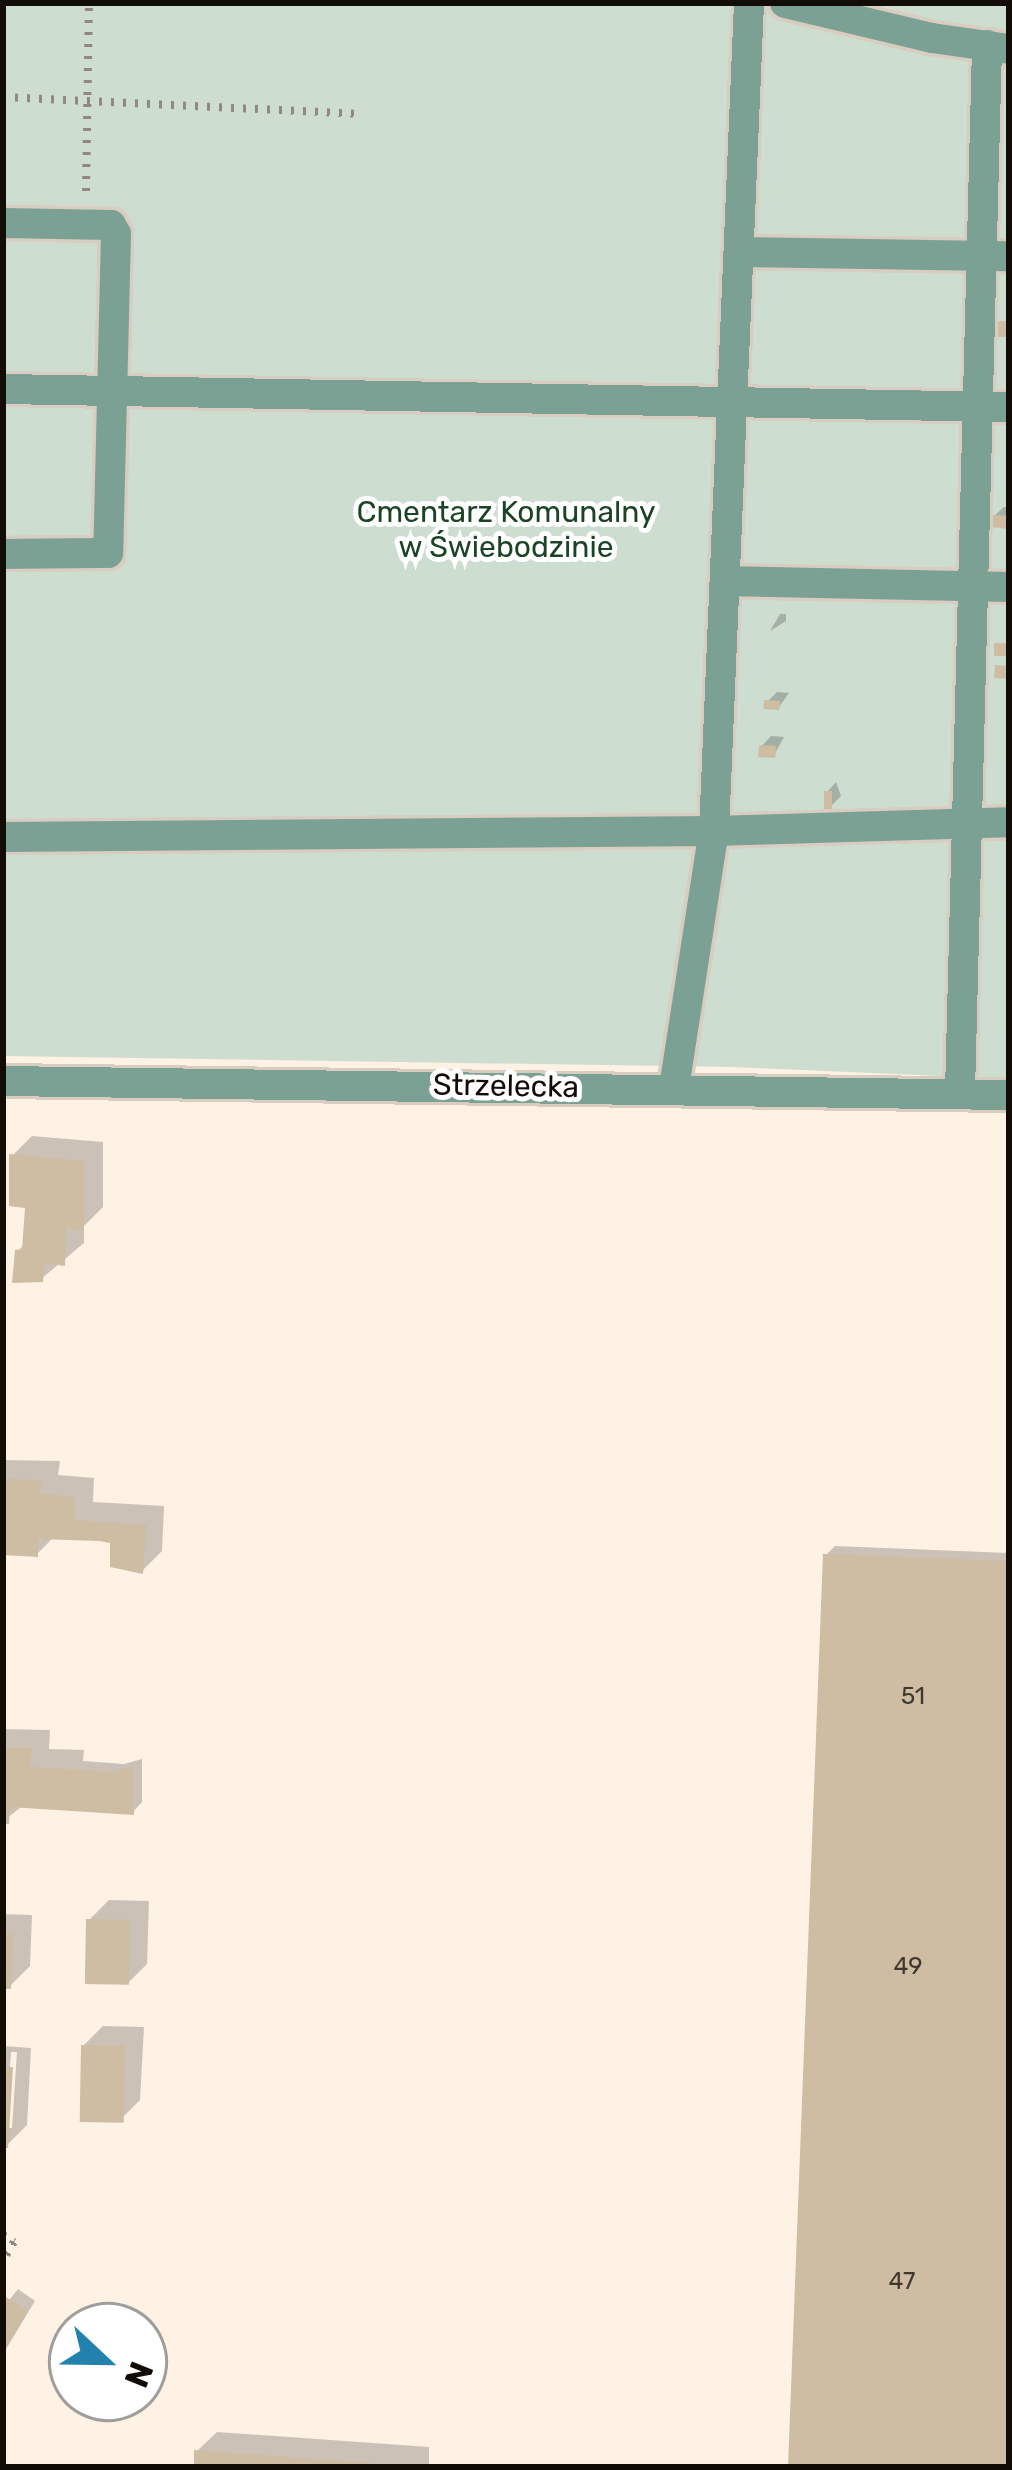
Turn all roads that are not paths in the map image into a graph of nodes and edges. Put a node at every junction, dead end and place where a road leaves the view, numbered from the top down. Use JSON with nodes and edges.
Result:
{"nodes":[{"id":1,"x":749,"y":3,"type":"edge"},
{"id":2,"x":785,"y":3,"type":"edge"},
{"id":3,"x":998,"y":47,"type":"edge"},
{"id":4,"x":3,"y":223,"type":"edge"},
{"id":5,"x":742,"y":253,"type":"junction"},
{"id":6,"x":994,"y":256,"type":"edge"},
{"id":7,"x":3,"y":389,"type":"edge"},
{"id":8,"x":112,"y":392,"type":"junction"},
{"id":9,"x":735,"y":406,"type":"junction"},
{"id":10,"x":977,"y":406,"type":"junction"},
{"id":11,"x":1009,"y":406,"type":"edge"},
{"id":12,"x":3,"y":554,"type":"edge"},
{"id":13,"x":726,"y":581,"type":"junction"},
{"id":14,"x":973,"y":586,"type":"junction"},
{"id":15,"x":1009,"y":587,"type":"edge"},
{"id":16,"x":970,"y":822,"type":"junction"},
{"id":17,"x":1009,"y":822,"type":"edge"},
{"id":18,"x":714,"y":831,"type":"junction"},
{"id":19,"x":3,"y":837,"type":"edge"},
{"id":20,"x":3,"y":1081,"type":"edge"},
{"id":21,"x":674,"y":1088,"type":"junction"},
{"id":22,"x":960,"y":1092,"type":"junction"},
{"id":23,"x":1009,"y":1095,"type":"edge"}],
"edges":[{"from":1,"to":5,"type":"street"},
{"from":2,"to":3,"type":"street"},
{"from":3,"to":6,"type":"street"},
{"from":4,"to":8,"type":"street"},
{"from":5,"to":6,"type":"street"},
{"from":5,"to":9,"type":"street"},
{"from":6,"to":10,"type":"street"},
{"from":7,"to":8,"type":"street"},
{"from":8,"to":9,"type":"street"},
{"from":8,"to":12,"type":"street"},
{"from":9,"to":10,"type":"street"},
{"from":9,"to":13,"type":"street"},
{"from":10,"to":11,"type":"street"},
{"from":10,"to":14,"type":"street"},
{"from":13,"to":14,"type":"street"},
{"from":13,"to":18,"type":"street"},
{"from":14,"to":15,"type":"street"},
{"from":14,"to":16,"type":"street"},
{"from":16,"to":17,"type":"street"},
{"from":16,"to":18,"type":"street"},
{"from":16,"to":22,"type":"street"},
{"from":18,"to":19,"type":"street"},
{"from":18,"to":21,"type":"street"},
{"from":20,"to":21,"type":"street","name":"Strzelecka"},
{"from":21,"to":22,"type":"street","name":"Strzelecka"},
{"from":22,"to":23,"type":"street","name":"Strzelecka"}]}
